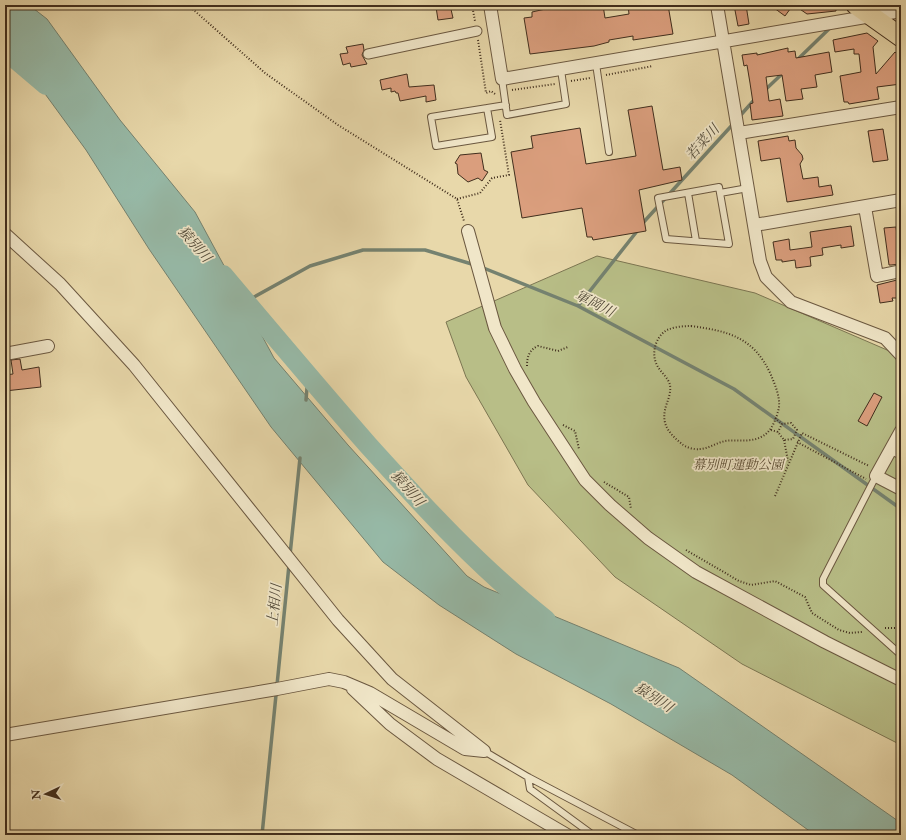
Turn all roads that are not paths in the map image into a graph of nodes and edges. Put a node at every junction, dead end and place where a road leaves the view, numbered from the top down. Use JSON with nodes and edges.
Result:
{"nodes":[{"id":1,"x":490,"y":5,"type":"edge"},
{"id":2,"x":717,"y":5,"type":"edge"},
{"id":3,"x":864,"y":10,"type":"edge"},
{"id":4,"x":901,"y":11,"type":"edge"},
{"id":5,"x":477,"y":31,"type":"dead end"},
{"id":6,"x":901,"y":37,"type":"edge"},
{"id":7,"x":724,"y":42,"type":"junction"},
{"id":8,"x":368,"y":54,"type":"dead end"},
{"id":9,"x":596,"y":64,"type":"junction"},
{"id":10,"x":561,"y":70,"type":"junction"},
{"id":11,"x":502,"y":79,"type":"junction"},
{"id":12,"x":506,"y":105,"type":"junction"},
{"id":13,"x":901,"y":107,"type":"edge"},
{"id":14,"x":487,"y":108,"type":"junction"},
{"id":15,"x":739,"y":133,"type":"junction"},
{"id":16,"x":610,"y":152,"type":"dead end"},
{"id":17,"x":748,"y":188,"type":"junction"},
{"id":18,"x":688,"y":193,"type":"junction"},
{"id":19,"x":720,"y":193,"type":"junction"},
{"id":20,"x":901,"y":200,"type":"edge"},
{"id":21,"x":865,"y":207,"type":"junction"},
{"id":22,"x":755,"y":225,"type":"junction"},
{"id":23,"x":468,"y":232,"type":"road end"},
{"id":24,"x":5,"y":234,"type":"edge"},
{"id":25,"x":696,"y":241,"type":"junction"},
{"id":26,"x":901,"y":271,"type":"edge"},
{"id":27,"x":48,"y":346,"type":"dead end"},
{"id":28,"x":5,"y":354,"type":"edge"},
{"id":29,"x":901,"y":355,"type":"edge"},
{"id":30,"x":901,"y":430,"type":"edge"},
{"id":31,"x":896,"y":453,"type":"edge"},
{"id":32,"x":875,"y":476,"type":"junction"},
{"id":33,"x":901,"y":490,"type":"edge"},
{"id":34,"x":901,"y":655,"type":"edge"},
{"id":35,"x":901,"y":680,"type":"edge"},
{"id":36,"x":344,"y":682,"type":"junction"},
{"id":37,"x":5,"y":734,"type":"edge"},
{"id":38,"x":484,"y":751,"type":"junction"},
{"id":39,"x":528,"y":777,"type":"junction"},
{"id":40,"x":567,"y":835,"type":"edge"},
{"id":41,"x":593,"y":835,"type":"edge"},
{"id":42,"x":638,"y":835,"type":"edge"}],
"edges":[{"from":1,"to":11,"type":"street"},
{"from":2,"to":7,"type":"street"},
{"from":3,"to":4,"type":"street"},
{"from":3,"to":6,"type":"main road"},
{"from":3,"to":7,"type":"street"},
{"from":5,"to":8,"type":"street"},
{"from":7,"to":9,"type":"street"},
{"from":7,"to":15,"type":"street"},
{"from":9,"to":10,"type":"street"},
{"from":9,"to":16,"type":"lane"},
{"from":10,"to":11,"type":"street"},
{"from":10,"to":12,"type":"lane"},
{"from":11,"to":12,"type":"lane"},
{"from":12,"to":14,"type":"lane"},
{"from":13,"to":15,"type":"street"},
{"from":14,"to":14,"type":"lane"},
{"from":15,"to":17,"type":"street"},
{"from":17,"to":19,"type":"lane"},
{"from":17,"to":22,"type":"street"},
{"from":18,"to":19,"type":"lane"},
{"from":18,"to":25,"type":"lane"},
{"from":18,"to":25,"type":"lane"},
{"from":19,"to":25,"type":"lane"},
{"from":20,"to":21,"type":"street"},
{"from":21,"to":22,"type":"street"},
{"from":21,"to":26,"type":"street"},
{"from":22,"to":29,"type":"street"},
{"from":23,"to":35,"type":"street"},
{"from":24,"to":38,"type":"street"},
{"from":27,"to":28,"type":"street"},
{"from":30,"to":31,"type":"street"},
{"from":31,"to":32,"type":"street"},
{"from":32,"to":33,"type":"street"},
{"from":32,"to":34,"type":"lane"},
{"from":36,"to":37,"type":"street"},
{"from":36,"to":38,"type":"street"},
{"from":36,"to":40,"type":"street"},
{"from":38,"to":39,"type":"lane"},
{"from":39,"to":41,"type":"lane"},
{"from":39,"to":42,"type":"lane"}]}
